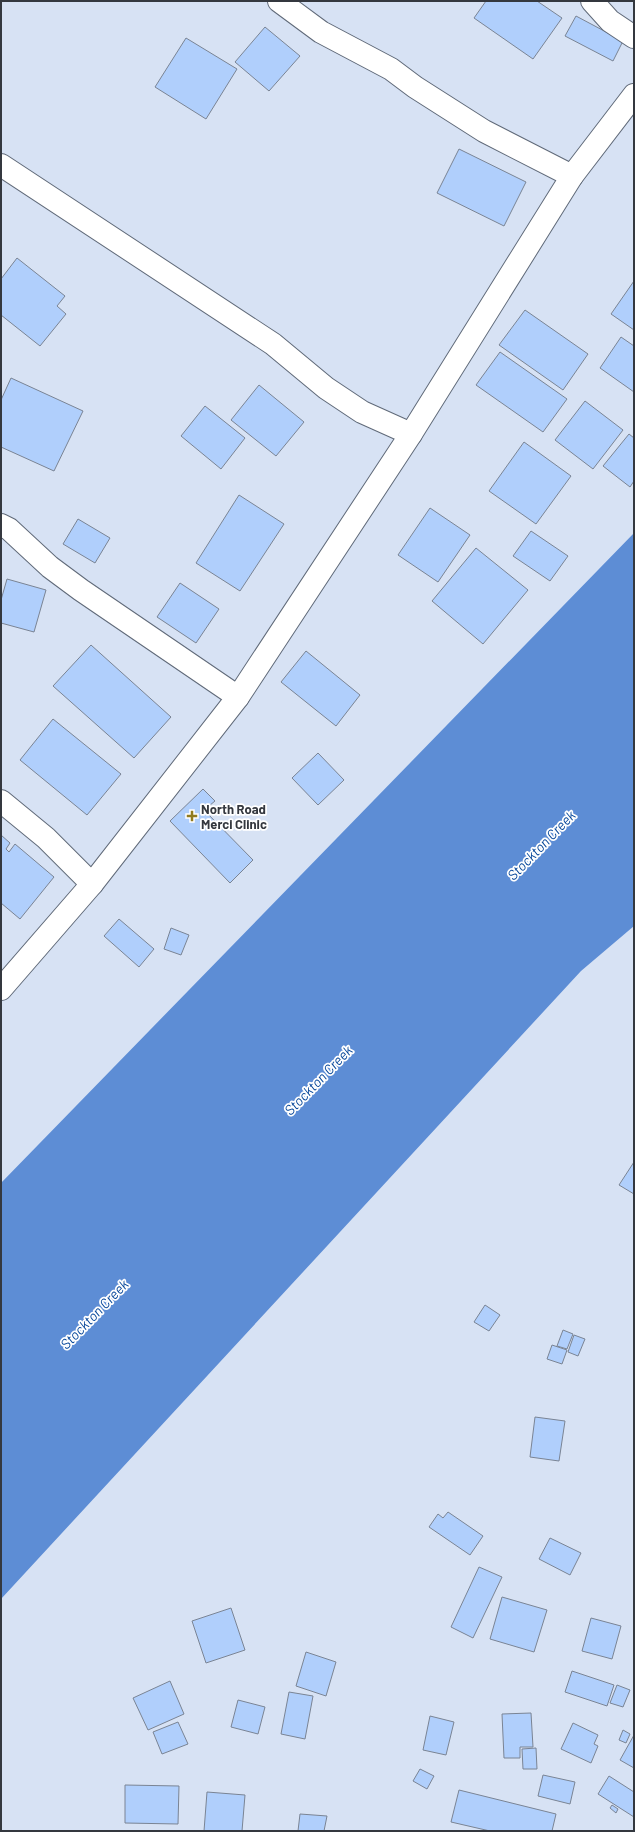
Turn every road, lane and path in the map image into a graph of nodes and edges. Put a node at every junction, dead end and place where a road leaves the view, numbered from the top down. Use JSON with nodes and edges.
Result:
{"nodes":[{"id":1,"x":279,"y":1,"type":"edge"},
{"id":2,"x":592,"y":1,"type":"edge"},
{"id":3,"x":634,"y":37,"type":"edge"},
{"id":4,"x":634,"y":95,"type":"edge"},
{"id":5,"x":1,"y":165,"type":"edge"},
{"id":6,"x":572,"y":176,"type":"junction"},
{"id":7,"x":411,"y":434,"type":"junction"},
{"id":8,"x":1,"y":525,"type":"edge"},
{"id":9,"x":238,"y":697,"type":"junction"},
{"id":10,"x":1,"y":801,"type":"edge"},
{"id":11,"x":92,"y":884,"type":"junction"},
{"id":12,"x":1,"y":989,"type":"edge"}],
"edges":[{"from":1,"to":6,"type":"street"},
{"from":2,"to":3,"type":"street"},
{"from":4,"to":6,"type":"street"},
{"from":5,"to":7,"type":"street"},
{"from":6,"to":7,"type":"street"},
{"from":7,"to":9,"type":"street"},
{"from":8,"to":9,"type":"street"},
{"from":9,"to":11,"type":"street"},
{"from":10,"to":11,"type":"street"},
{"from":11,"to":12,"type":"street"}]}
